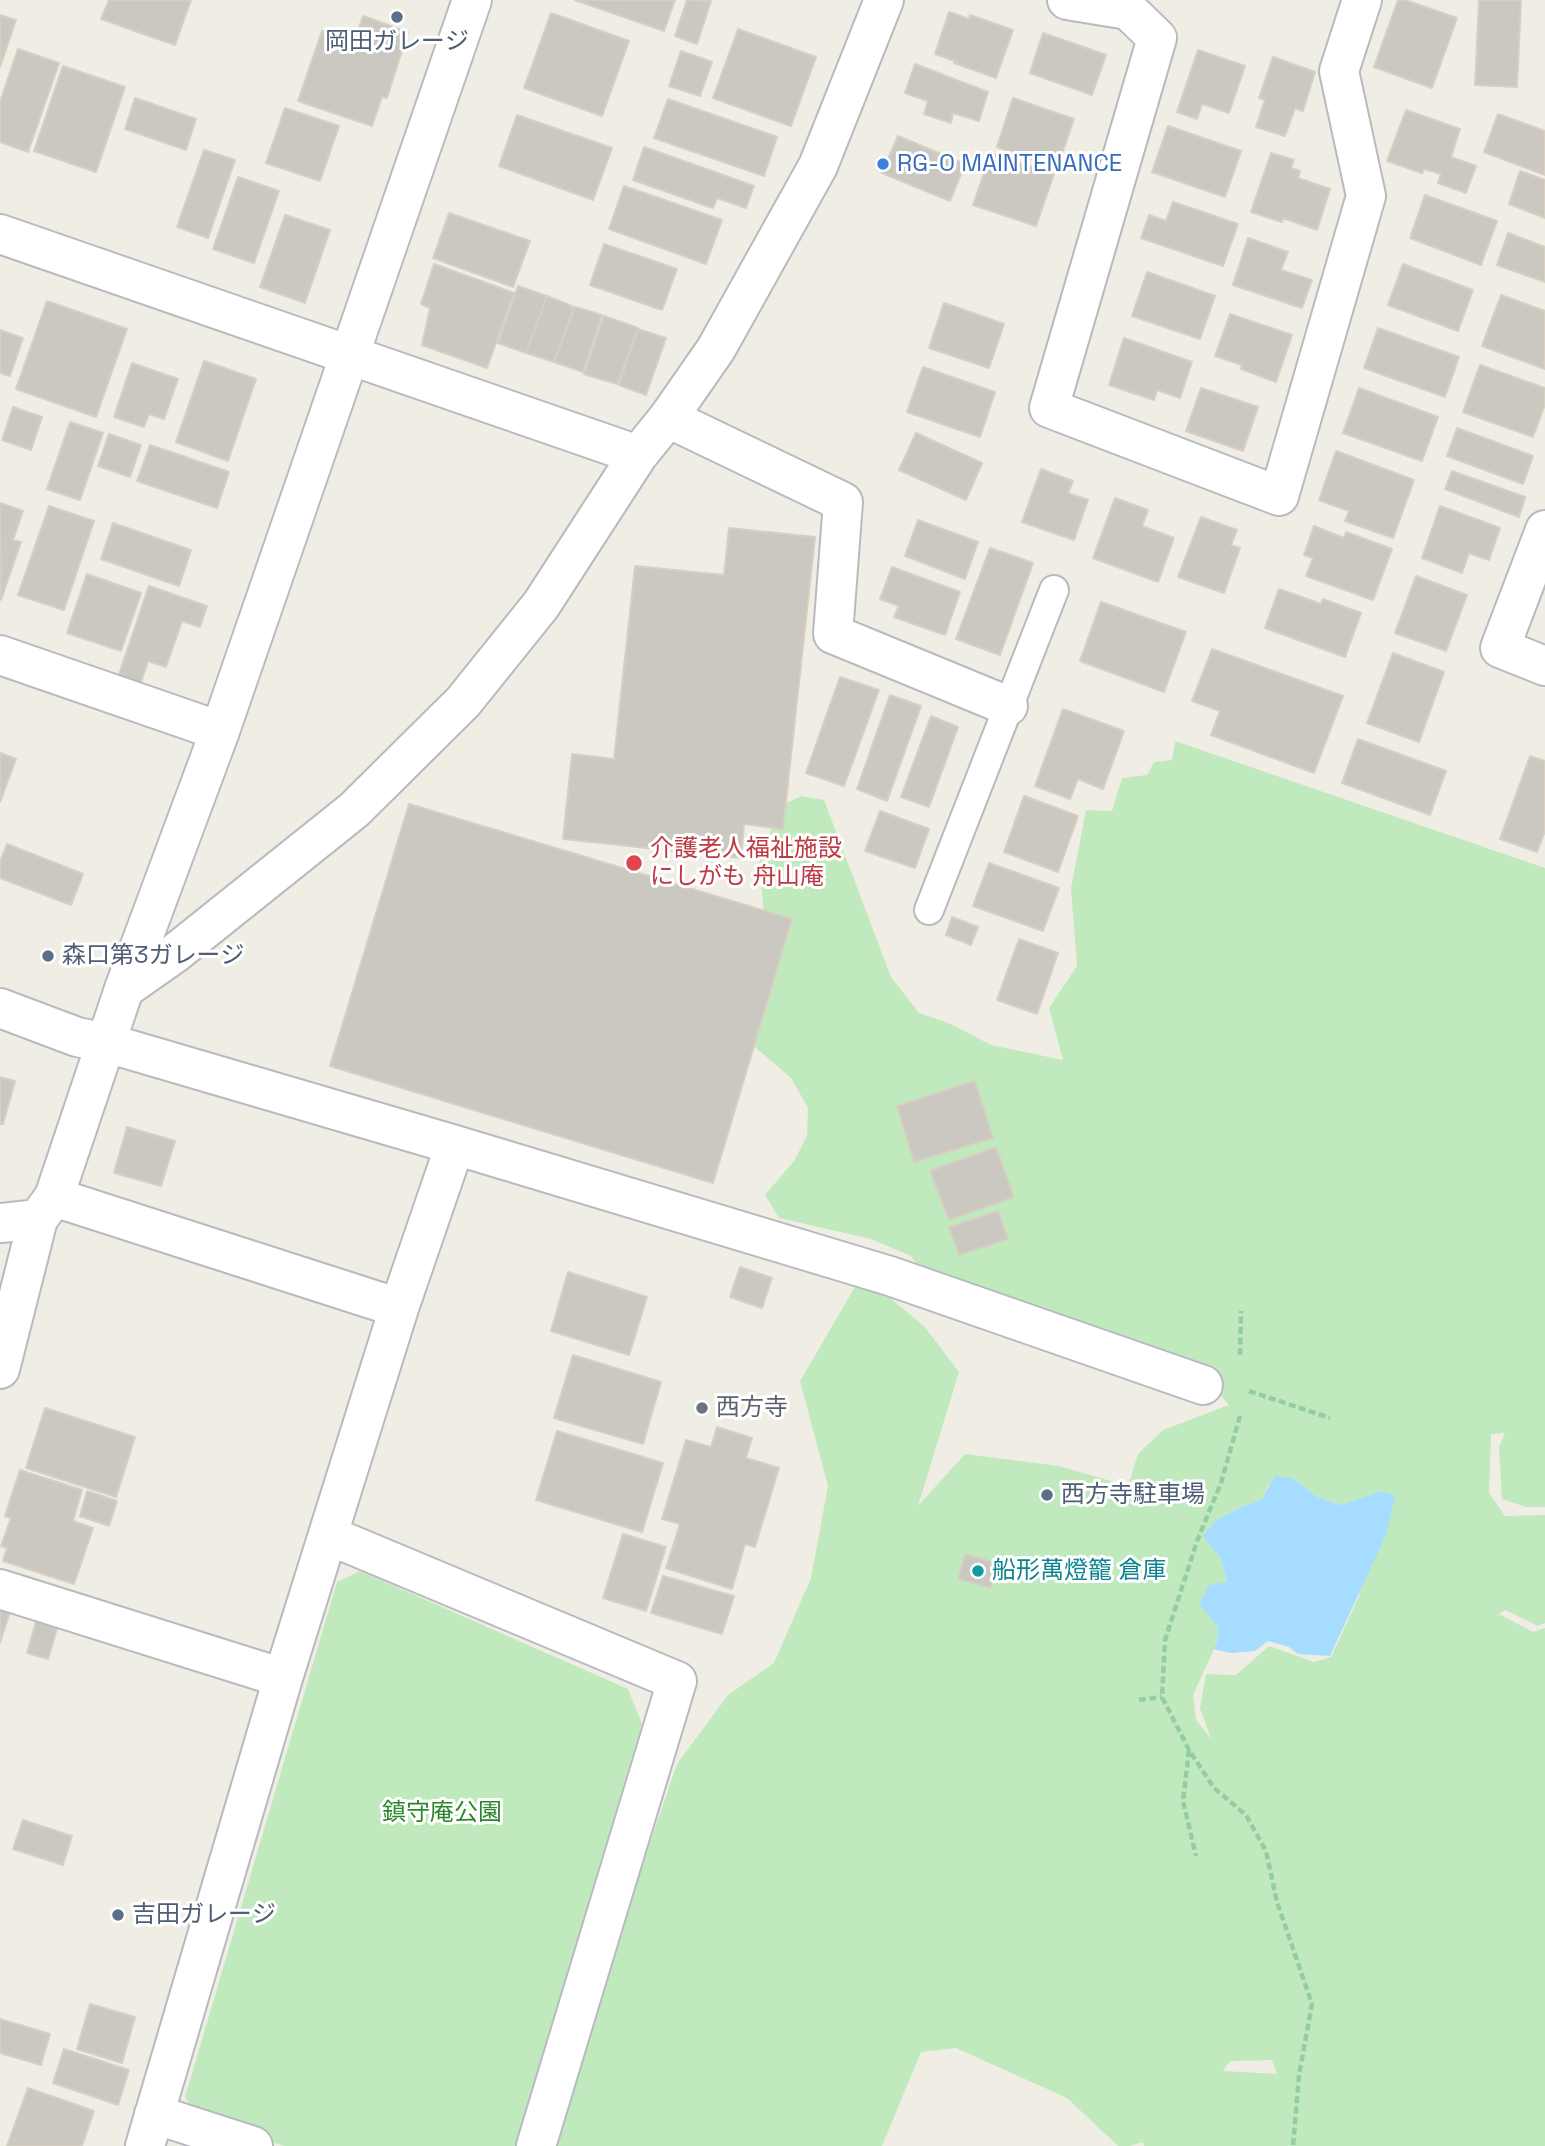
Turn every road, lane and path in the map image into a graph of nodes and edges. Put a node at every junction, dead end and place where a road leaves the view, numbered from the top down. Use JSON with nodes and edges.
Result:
{"nodes":[{"id":1,"x":472,"y":0,"type":"edge"},
{"id":2,"x":884,"y":0,"type":"edge"},
{"id":3,"x":1068,"y":0,"type":"edge"},
{"id":4,"x":1362,"y":0,"type":"edge"},
{"id":5,"x":0,"y":233,"type":"edge"},
{"id":6,"x":350,"y":355,"type":"junction"},
{"id":7,"x":668,"y":418,"type":"junction"},
{"id":8,"x":638,"y":455,"type":"junction"},
{"id":9,"x":1545,"y":530,"type":"edge"},
{"id":10,"x":1054,"y":590,"type":"dead end"},
{"id":11,"x":0,"y":655,"type":"edge"},
{"id":12,"x":1545,"y":666,"type":"edge"},
{"id":13,"x":1008,"y":706,"type":"junction"},
{"id":14,"x":220,"y":731,"type":"junction"},
{"id":15,"x":929,"y":910,"type":"dead end"},
{"id":16,"x":124,"y":989,"type":"junction"},
{"id":17,"x":0,"y":1008,"type":"edge"},
{"id":18,"x":107,"y":1043,"type":"junction"},
{"id":19,"x":455,"y":1146,"type":"junction"},
{"id":20,"x":46,"y":1208,"type":"junction"},
{"id":21,"x":0,"y":1223,"type":"edge"},
{"id":22,"x":398,"y":1308,"type":"junction"},
{"id":23,"x":1241,"y":1311,"type":"dead end"},
{"id":24,"x":1240,"y":1363,"type":"dead end"},
{"id":25,"x":0,"y":1369,"type":"edge"},
{"id":26,"x":1203,"y":1385,"type":"dead end"},
{"id":27,"x":1242,"y":1389,"type":"dead end"},
{"id":28,"x":1241,"y":1414,"type":"dead end"},
{"id":29,"x":1330,"y":1418,"type":"dead end"},
{"id":30,"x":328,"y":1535,"type":"junction"},
{"id":31,"x":0,"y":1589,"type":"edge"},
{"id":32,"x":283,"y":1678,"type":"junction"},
{"id":33,"x":1162,"y":1697,"type":"junction"},
{"id":34,"x":1139,"y":1700,"type":"dead end"},
{"id":35,"x":1189,"y":1749,"type":"junction"},
{"id":36,"x":1195,"y":1856,"type":"dead end"},
{"id":37,"x":149,"y":2130,"type":"edge"},
{"id":38,"x":253,"y":2146,"type":"edge"},
{"id":39,"x":536,"y":2146,"type":"edge"},
{"id":40,"x":1293,"y":2146,"type":"edge"}],
"edges":[{"from":1,"to":6,"type":"street"},
{"from":2,"to":7,"type":"street"},
{"from":3,"to":4,"type":"street"},
{"from":5,"to":6,"type":"street"},
{"from":6,"to":8,"type":"street"},
{"from":6,"to":14,"type":"street"},
{"from":7,"to":8,"type":"street"},
{"from":7,"to":13,"type":"street"},
{"from":8,"to":16,"type":"street"},
{"from":9,"to":12,"type":"street"},
{"from":10,"to":13,"type":"lane"},
{"from":11,"to":14,"type":"street"},
{"from":13,"to":15,"type":"lane"},
{"from":14,"to":16,"type":"street"},
{"from":16,"to":18,"type":"street"},
{"from":17,"to":18,"type":"street"},
{"from":18,"to":19,"type":"street"},
{"from":18,"to":20,"type":"street"},
{"from":19,"to":22,"type":"street"},
{"from":19,"to":26,"type":"street"},
{"from":20,"to":21,"type":"street"},
{"from":20,"to":22,"type":"street"},
{"from":20,"to":25,"type":"street"},
{"from":22,"to":30,"type":"street"},
{"from":23,"to":24,"type":"path"},
{"from":27,"to":29,"type":"path"},
{"from":28,"to":33,"type":"path"},
{"from":30,"to":32,"type":"street"},
{"from":30,"to":39,"type":"street"},
{"from":31,"to":32,"type":"street"},
{"from":32,"to":37,"type":"street"},
{"from":33,"to":34,"type":"path"},
{"from":33,"to":35,"type":"path"},
{"from":35,"to":36,"type":"path"},
{"from":35,"to":40,"type":"path"},
{"from":37,"to":38,"type":"street"}]}
